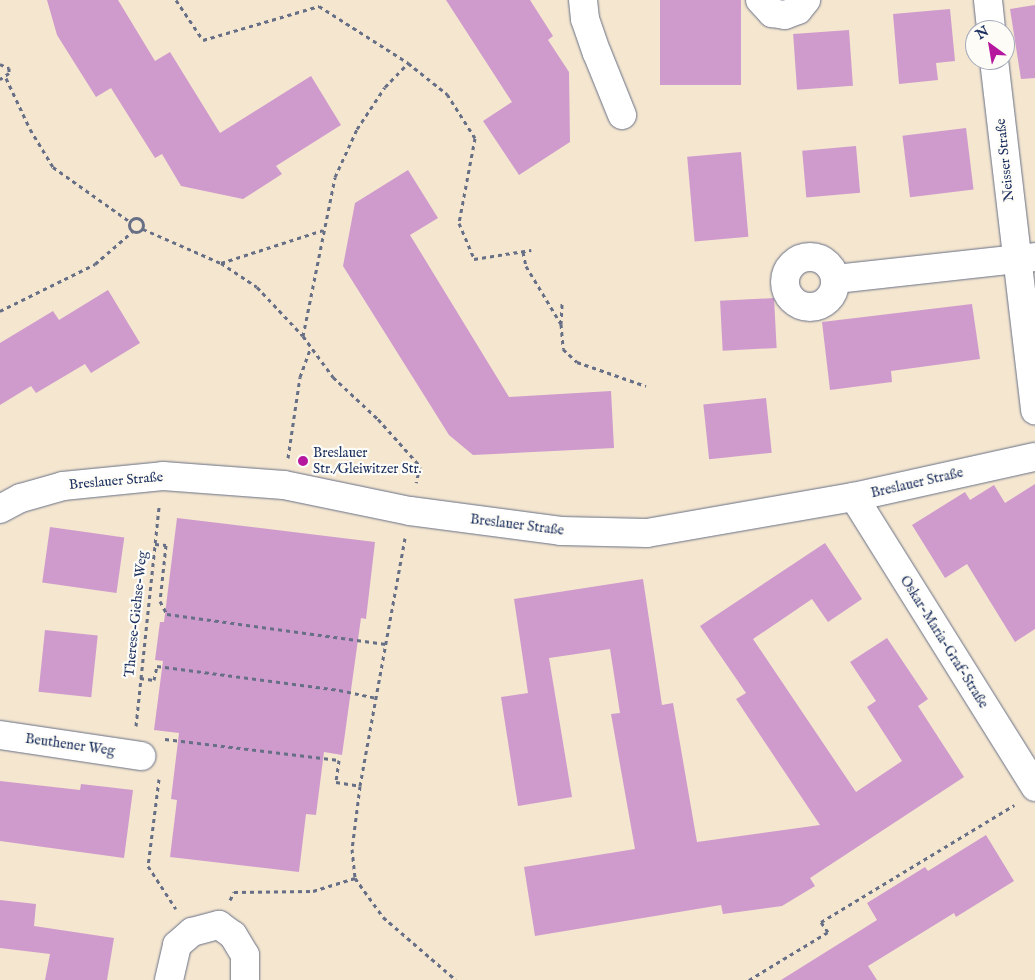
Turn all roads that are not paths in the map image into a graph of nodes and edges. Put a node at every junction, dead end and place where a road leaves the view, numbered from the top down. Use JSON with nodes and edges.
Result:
{"nodes":[{"id":1,"x":583,"y":0,"type":"edge"},
{"id":2,"x":760,"y":0,"type":"edge"},
{"id":3,"x":806,"y":0,"type":"edge"},
{"id":4,"x":988,"y":0,"type":"edge"},
{"id":5,"x":990,"y":20,"type":"edge"},
{"id":6,"x":996,"y":70,"type":"edge"},
{"id":7,"x":622,"y":115,"type":"dead end"},
{"id":8,"x":1025,"y":258,"type":"edge"},
{"id":9,"x":836,"y":279,"type":"dead end"},
{"id":10,"x":1035,"y":411,"type":"edge"},
{"id":11,"x":1035,"y":457,"type":"edge"},
{"id":12,"x":854,"y":497,"type":"junction"},
{"id":13,"x":0,"y":509,"type":"edge"},
{"id":14,"x":0,"y":736,"type":"edge"},
{"id":15,"x":136,"y":755,"type":"road end"},
{"id":16,"x":1026,"y":795,"type":"edge"},
{"id":17,"x":245,"y":967,"type":"edge"},
{"id":18,"x":169,"y":980,"type":"edge"},
{"id":19,"x":264,"y":980,"type":"edge"}],
"edges":[{"from":1,"to":7,"type":"street"},
{"from":2,"to":3,"type":"street"},
{"from":4,"to":5,"type":"street"},
{"from":6,"to":8,"type":"street","name":"Neisser Straße"},
{"from":8,"to":9,"type":"street"},
{"from":8,"to":10,"type":"street","name":"Neisser Straße"},
{"from":11,"to":12,"type":"street","name":"Breslauer Straße"},
{"from":12,"to":13,"type":"street","name":"Breslauer Straße"},
{"from":12,"to":16,"type":"street","name":"Oskar-Maria-Graf-Straße"},
{"from":14,"to":15,"type":"street","name":"Beuthener Weg"},
{"from":17,"to":18,"type":"street"},
{"from":17,"to":19,"type":"street"}]}
